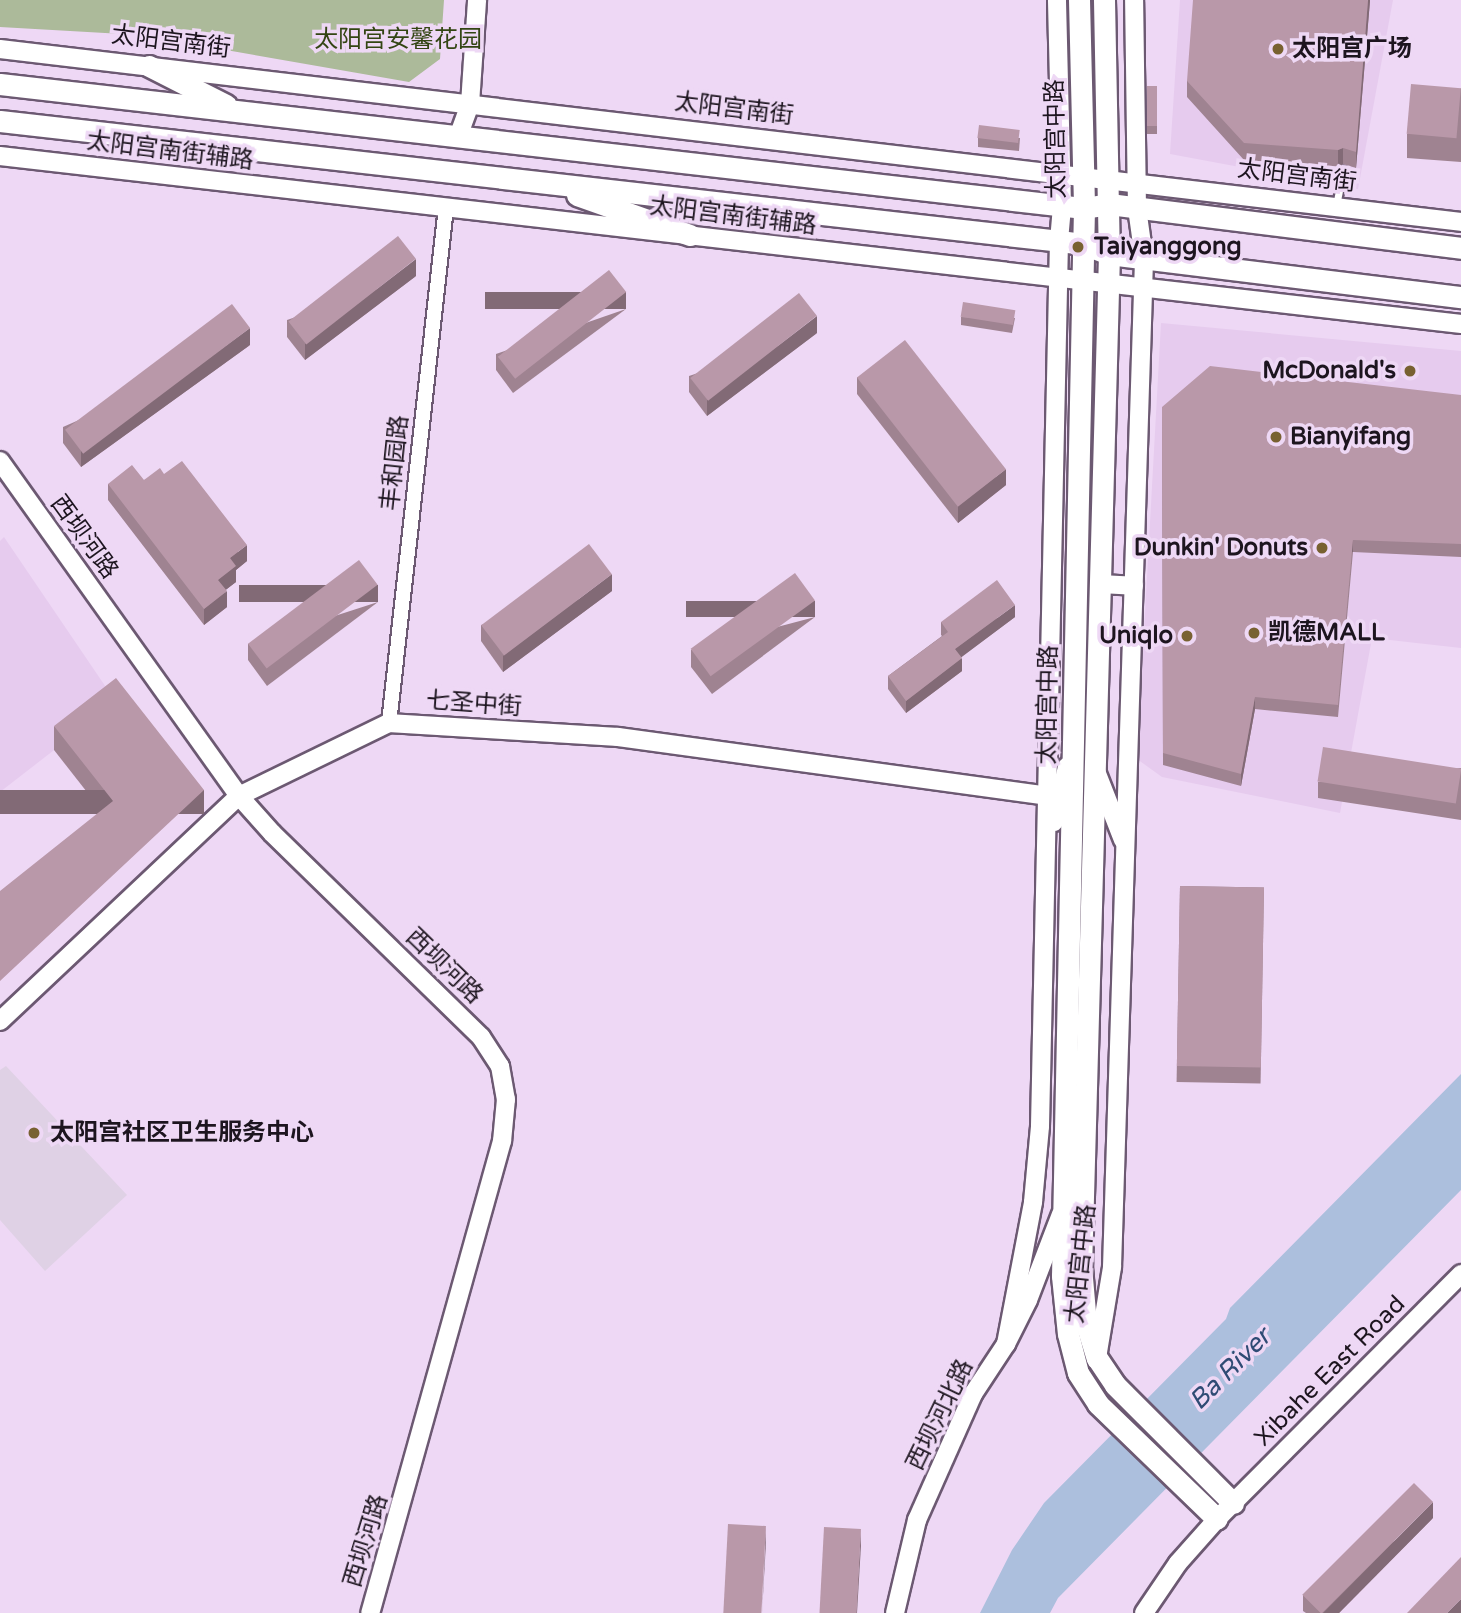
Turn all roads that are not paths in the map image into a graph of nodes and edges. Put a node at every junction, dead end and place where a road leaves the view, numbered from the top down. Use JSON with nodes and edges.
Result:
{"nodes":[{"id":1,"x":477,"y":0,"type":"edge"},
{"id":2,"x":1057,"y":0,"type":"edge"},
{"id":3,"x":1079,"y":0,"type":"edge"},
{"id":4,"x":1104,"y":0,"type":"edge"},
{"id":5,"x":1134,"y":0,"type":"edge"},
{"id":6,"x":0,"y":49,"type":"edge"},
{"id":7,"x":149,"y":66,"type":"junction"},
{"id":8,"x":0,"y":84,"type":"edge"},
{"id":9,"x":470,"y":104,"type":"junction"},
{"id":10,"x":237,"y":111,"type":"junction"},
{"id":11,"x":0,"y":121,"type":"edge"},
{"id":12,"x":458,"y":136,"type":"junction"},
{"id":13,"x":0,"y":156,"type":"edge"},
{"id":14,"x":1343,"y":170,"type":"dead end"},
{"id":15,"x":1061,"y":174,"type":"junction"},
{"id":16,"x":1083,"y":177,"type":"junction"},
{"id":17,"x":1109,"y":180,"type":"junction"},
{"id":18,"x":542,"y":183,"type":"junction"},
{"id":19,"x":1136,"y":183,"type":"junction"},
{"id":20,"x":1110,"y":204,"type":"junction"},
{"id":21,"x":446,"y":207,"type":"junction"},
{"id":22,"x":1073,"y":207,"type":"junction"},
{"id":23,"x":1336,"y":207,"type":"junction"},
{"id":24,"x":1137,"y":208,"type":"junction"},
{"id":25,"x":1461,"y":222,"type":"edge"},
{"id":26,"x":690,"y":235,"type":"junction"},
{"id":27,"x":1059,"y":241,"type":"junction"},
{"id":28,"x":1083,"y":244,"type":"junction"},
{"id":29,"x":1461,"y":248,"type":"edge"},
{"id":30,"x":1109,"y":254,"type":"junction"},
{"id":31,"x":1144,"y":258,"type":"junction"},
{"id":32,"x":1058,"y":278,"type":"junction"},
{"id":33,"x":1082,"y":281,"type":"junction"},
{"id":34,"x":1109,"y":284,"type":"junction"},
{"id":35,"x":1143,"y":288,"type":"junction"},
{"id":36,"x":1461,"y":297,"type":"edge"},
{"id":37,"x":1461,"y":324,"type":"edge"},
{"id":38,"x":0,"y":461,"type":"edge"},
{"id":39,"x":1100,"y":584,"type":"junction"},
{"id":40,"x":1134,"y":586,"type":"junction"},
{"id":41,"x":389,"y":723,"type":"junction"},
{"id":42,"x":1073,"y":744,"type":"junction"},
{"id":43,"x":1095,"y":769,"type":"junction"},
{"id":44,"x":239,"y":796,"type":"junction"},
{"id":45,"x":1047,"y":796,"type":"junction"},
{"id":46,"x":1125,"y":846,"type":"junction"},
{"id":47,"x":1045,"y":855,"type":"junction"},
{"id":48,"x":0,"y":1021,"type":"edge"},
{"id":49,"x":1064,"y":1208,"type":"junction"},
{"id":50,"x":1461,"y":1274,"type":"edge"},
{"id":51,"x":1006,"y":1344,"type":"junction"},
{"id":52,"x":1097,"y":1358,"type":"junction"},
{"id":53,"x":1225,"y":1496,"type":"junction"},
{"id":54,"x":1217,"y":1519,"type":"junction"},
{"id":55,"x":370,"y":1613,"type":"edge"},
{"id":56,"x":895,"y":1613,"type":"edge"},
{"id":57,"x":1144,"y":1613,"type":"edge"}],
"edges":[{"from":1,"to":9,"type":"street"},
{"from":2,"to":15,"type":"street","name":"太阳宫中路"},
{"from":3,"to":16,"type":"main road","name":"太阳宫中路"},
{"from":4,"to":17,"type":"main road","name":"太阳宫中路"},
{"from":5,"to":19,"type":"street","name":"太阳宫中路"},
{"from":6,"to":7,"type":"street","name":"太阳宫南街"},
{"from":7,"to":9,"type":"street","name":"太阳宫南街"},
{"from":7,"to":10,"type":"main road"},
{"from":8,"to":10,"type":"main road"},
{"from":9,"to":12,"type":"street"},
{"from":9,"to":15,"type":"street","name":"太阳宫南街"},
{"from":10,"to":12,"type":"main road"},
{"from":11,"to":18,"type":"main road"},
{"from":12,"to":22,"type":"main road"},
{"from":13,"to":21,"type":"street","name":"太阳宫南街辅路"},
{"from":14,"to":23,"type":"lane"},
{"from":15,"to":16,"type":"street","name":"太阳宫南街"},
{"from":15,"to":22,"type":"street","name":"太阳宫中路"},
{"from":16,"to":17,"type":"street","name":"太阳宫南街"},
{"from":16,"to":22,"type":"main road","name":"太阳宫中路"},
{"from":17,"to":19,"type":"street","name":"太阳宫南街"},
{"from":17,"to":20,"type":"main road","name":"太阳宫中路"},
{"from":18,"to":26,"type":"main road"},
{"from":18,"to":27,"type":"main road"},
{"from":19,"to":23,"type":"street","name":"太阳宫南街"},
{"from":19,"to":24,"type":"street","name":"太阳宫中路"},
{"from":20,"to":22,"type":"main road"},
{"from":20,"to":24,"type":"main road"},
{"from":20,"to":30,"type":"main road","name":"太阳宫中路"},
{"from":21,"to":26,"type":"street","name":"太阳宫南街辅路"},
{"from":21,"to":41,"type":"street","name":"丰和园路"},
{"from":22,"to":27,"type":"street","name":"太阳宫中路"},
{"from":22,"to":28,"type":"main road","name":"太阳宫中路"},
{"from":23,"to":25,"type":"street","name":"太阳宫南街"},
{"from":24,"to":29,"type":"main road"},
{"from":24,"to":31,"type":"street","name":"太阳宫中路"},
{"from":26,"to":32,"type":"street","name":"太阳宫南街辅路"},
{"from":27,"to":28,"type":"main road"},
{"from":27,"to":32,"type":"street","name":"太阳宫中路"},
{"from":28,"to":30,"type":"main road"},
{"from":28,"to":33,"type":"main road","name":"太阳宫中路"},
{"from":30,"to":31,"type":"main road"},
{"from":30,"to":34,"type":"main road","name":"太阳宫中路"},
{"from":31,"to":35,"type":"street","name":"太阳宫中路"},
{"from":31,"to":36,"type":"main road"},
{"from":32,"to":33,"type":"street","name":"太阳宫南街辅路"},
{"from":32,"to":45,"type":"street","name":"太阳宫中路"},
{"from":33,"to":34,"type":"street","name":"太阳宫南街辅路"},
{"from":33,"to":42,"type":"main road","name":"太阳宫中路"},
{"from":34,"to":35,"type":"street","name":"太阳宫南街辅路"},
{"from":34,"to":39,"type":"main road","name":"太阳宫中路"},
{"from":35,"to":37,"type":"street","name":"太阳宫南街辅路"},
{"from":35,"to":40,"type":"street","name":"太阳宫中路"},
{"from":38,"to":44,"type":"street","name":"西坝河路"},
{"from":39,"to":40,"type":"street"},
{"from":39,"to":43,"type":"main road","name":"太阳宫中路"},
{"from":40,"to":46,"type":"street","name":"太阳宫中路"},
{"from":41,"to":44,"type":"street","name":"七圣中街"},
{"from":41,"to":45,"type":"street","name":"七圣中街"},
{"from":42,"to":47,"type":"street"},
{"from":42,"to":49,"type":"main road","name":"太阳宫中路"},
{"from":43,"to":46,"type":"street"},
{"from":43,"to":52,"type":"main road","name":"太阳宫中路"},
{"from":44,"to":48,"type":"street","name":"七圣中街"},
{"from":44,"to":55,"type":"street","name":"西坝河路"},
{"from":45,"to":47,"type":"street","name":"太阳宫中路"},
{"from":46,"to":52,"type":"street","name":"太阳宫中路"},
{"from":47,"to":51,"type":"street","name":"太阳宫中路"},
{"from":49,"to":51,"type":"street","name":"西坝河北路"},
{"from":49,"to":54,"type":"main road","name":"太阳宫中路"},
{"from":50,"to":53,"type":"street","name":"Xibahe East Road"},
{"from":51,"to":56,"type":"street","name":"西坝河北路"},
{"from":52,"to":53,"type":"main road","name":"太阳宫中路"},
{"from":53,"to":54,"type":"street","name":"Xibahe East Road"},
{"from":54,"to":57,"type":"street","name":"Xibahe East Road"}]}
